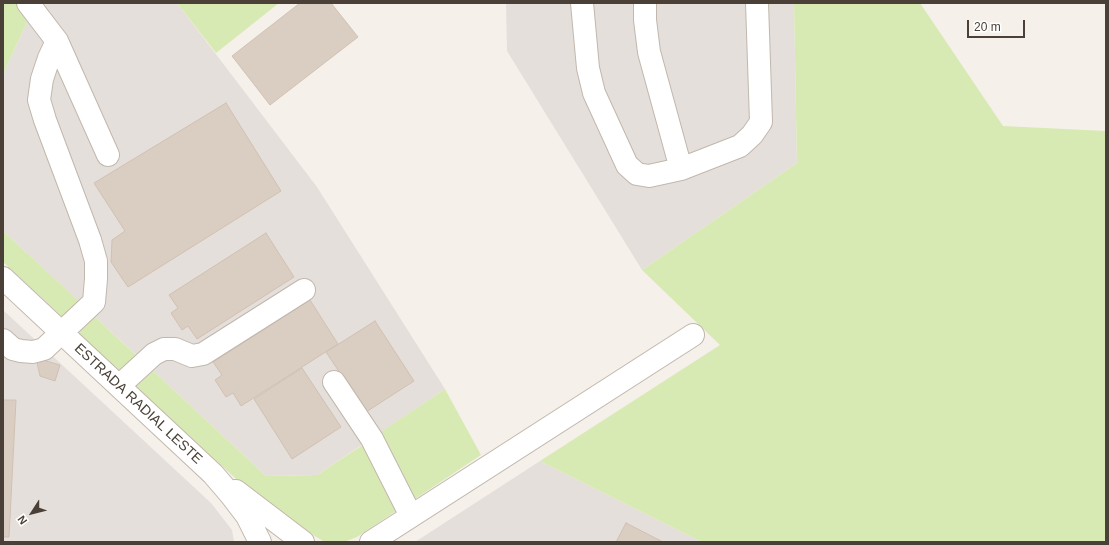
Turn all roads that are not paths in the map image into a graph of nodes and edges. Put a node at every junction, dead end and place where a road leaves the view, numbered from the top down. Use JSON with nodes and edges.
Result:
{"nodes":[{"id":1,"x":28,"y":3,"type":"edge"},
{"id":2,"x":582,"y":3,"type":"edge"},
{"id":3,"x":646,"y":3,"type":"edge"},
{"id":4,"x":757,"y":3,"type":"edge"},
{"id":5,"x":57,"y":41,"type":"junction"},
{"id":6,"x":108,"y":155,"type":"dead end"},
{"id":7,"x":681,"y":169,"type":"junction"},
{"id":8,"x":3,"y":278,"type":"edge"},
{"id":9,"x":304,"y":290,"type":"dead end"},
{"id":10,"x":62,"y":333,"type":"junction"},
{"id":11,"x":693,"y":335,"type":"dead end"},
{"id":12,"x":3,"y":340,"type":"edge"},
{"id":13,"x":334,"y":382,"type":"dead end"},
{"id":14,"x":118,"y":386,"type":"junction"},
{"id":15,"x":213,"y":474,"type":"junction"},
{"id":16,"x":411,"y":516,"type":"junction"},
{"id":17,"x":260,"y":542,"type":"edge"},
{"id":18,"x":302,"y":542,"type":"edge"},
{"id":19,"x":371,"y":542,"type":"edge"}],
"edges":[{"from":1,"to":5,"type":"street"},
{"from":2,"to":7,"type":"street"},
{"from":3,"to":7,"type":"street"},
{"from":4,"to":7,"type":"street"},
{"from":5,"to":6,"type":"street"},
{"from":5,"to":10,"type":"street"},
{"from":8,"to":10,"type":"street","name":"ESTRADA RADIAL LESTE"},
{"from":9,"to":14,"type":"street"},
{"from":10,"to":12,"type":"street"},
{"from":10,"to":14,"type":"street","name":"ESTRADA RADIAL LESTE"},
{"from":11,"to":16,"type":"street"},
{"from":13,"to":16,"type":"street"},
{"from":14,"to":15,"type":"street","name":"ESTRADA RADIAL LESTE"},
{"from":15,"to":17,"type":"street","name":"ESTRADA RADIAL LESTE"},
{"from":15,"to":18,"type":"street"},
{"from":16,"to":19,"type":"street"}]}
